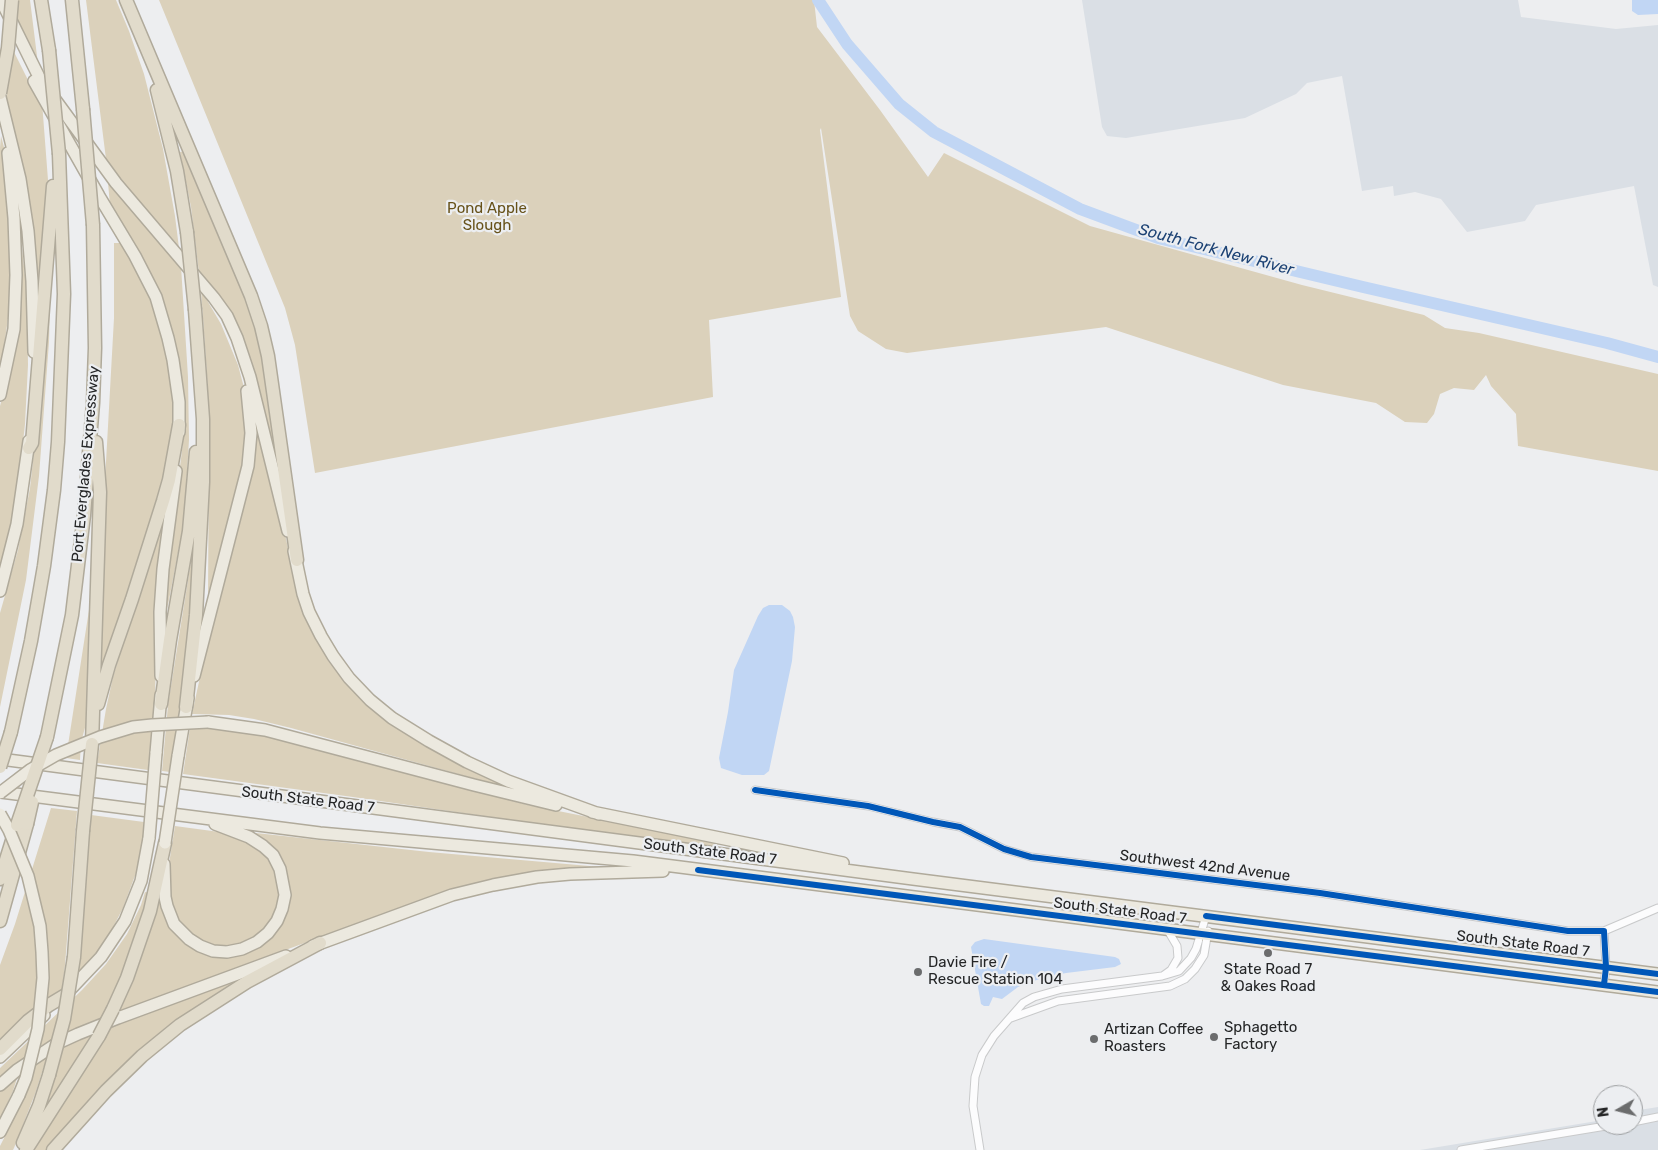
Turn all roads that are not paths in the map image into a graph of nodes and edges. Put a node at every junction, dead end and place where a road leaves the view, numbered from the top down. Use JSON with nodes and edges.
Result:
{"nodes":[{"id":1,"x":41,"y":0,"type":"edge"},
{"id":2,"x":72,"y":0,"type":"edge"},
{"id":3,"x":126,"y":0,"type":"edge"},
{"id":4,"x":5,"y":1,"type":"edge"},
{"id":5,"x":143,"y":37,"type":"junction"},
{"id":6,"x":0,"y":93,"type":"edge"},
{"id":7,"x":0,"y":97,"type":"edge"},
{"id":8,"x":4,"y":109,"type":"junction"},
{"id":9,"x":59,"y":154,"type":"junction"},
{"id":10,"x":195,"y":310,"type":"junction"},
{"id":11,"x":243,"y":355,"type":"junction"},
{"id":12,"x":0,"y":395,"type":"edge"},
{"id":13,"x":93,"y":403,"type":"junction"},
{"id":14,"x":179,"y":424,"type":"junction"},
{"id":15,"x":29,"y":448,"type":"junction"},
{"id":16,"x":296,"y":560,"type":"junction"},
{"id":17,"x":0,"y":591,"type":"edge"},
{"id":18,"x":161,"y":704,"type":"junction"},
{"id":19,"x":186,"y":708,"type":"junction"},
{"id":20,"x":92,"y":744,"type":"junction"},
{"id":21,"x":0,"y":759,"type":"edge"},
{"id":22,"x":0,"y":767,"type":"edge"},
{"id":23,"x":755,"y":790,"type":"dead end"},
{"id":24,"x":0,"y":792,"type":"edge"},
{"id":25,"x":0,"y":814,"type":"edge"},
{"id":26,"x":599,"y":814,"type":"junction"},
{"id":27,"x":197,"y":817,"type":"junction"},
{"id":28,"x":22,"y":824,"type":"junction"},
{"id":29,"x":165,"y":843,"type":"junction"},
{"id":30,"x":698,"y":870,"type":"junction"},
{"id":31,"x":0,"y":879,"type":"edge"},
{"id":32,"x":913,"y":879,"type":"junction"},
{"id":33,"x":1658,"y":908,"type":"edge"},
{"id":34,"x":1206,"y":916,"type":"junction"},
{"id":35,"x":0,"y":921,"type":"edge"},
{"id":36,"x":1167,"y":929,"type":"junction"},
{"id":37,"x":1604,"y":931,"type":"junction"},
{"id":38,"x":1204,"y":934,"type":"junction"},
{"id":39,"x":320,"y":943,"type":"junction"},
{"id":40,"x":1426,"y":944,"type":"junction"},
{"id":41,"x":1398,"y":959,"type":"junction"},
{"id":42,"x":1606,"y":967,"type":"junction"},
{"id":43,"x":1658,"y":974,"type":"edge"},
{"id":44,"x":1162,"y":976,"type":"junction"},
{"id":45,"x":1093,"y":985,"type":"junction"},
{"id":46,"x":1604,"y":985,"type":"junction"},
{"id":47,"x":1658,"y":992,"type":"edge"},
{"id":48,"x":64,"y":996,"type":"junction"},
{"id":49,"x":1079,"y":998,"type":"junction"},
{"id":50,"x":1011,"y":1018,"type":"junction"},
{"id":51,"x":0,"y":1049,"type":"edge"},
{"id":52,"x":0,"y":1057,"type":"edge"},
{"id":53,"x":0,"y":1085,"type":"edge"},
{"id":54,"x":1658,"y":1117,"type":"edge"},
{"id":55,"x":1643,"y":1120,"type":"edge"},
{"id":56,"x":1593,"y":1128,"type":"edge"},
{"id":57,"x":0,"y":1132,"type":"edge"},
{"id":58,"x":20,"y":1150,"type":"edge"},
{"id":59,"x":26,"y":1150,"type":"edge"},
{"id":60,"x":53,"y":1150,"type":"edge"},
{"id":61,"x":980,"y":1150,"type":"edge"},
{"id":62,"x":1461,"y":1150,"type":"edge"}],
"edges":[{"from":1,"to":9,"type":"highway","name":"Port Everglades Expressway","bridge":true},
{"from":2,"to":13,"type":"highway","name":"Port Everglades Expressway","bridge":true},
{"from":3,"to":5,"type":"highway"},
{"from":4,"to":6,"type":"highway","bridge":true},
{"from":4,"to":11,"type":"main road"},
{"from":4,"to":14,"type":"main road"},
{"from":5,"to":10,"type":"highway","bridge":true},
{"from":5,"to":16,"type":"highway"},
{"from":7,"to":8,"type":"main road"},
{"from":8,"to":12,"type":"main road"},
{"from":8,"to":15,"type":"main road"},
{"from":9,"to":15,"type":"highway"},
{"from":9,"to":22,"type":"highway","name":"Port Everglades Expressway","bridge":true},
{"from":10,"to":18,"type":"highway"},
{"from":10,"to":19,"type":"highway"},
{"from":11,"to":16,"type":"main road"},
{"from":11,"to":19,"type":"main road"},
{"from":13,"to":20,"type":"highway"},
{"from":13,"to":28,"type":"highway","name":"Port Everglades Expressway","bridge":true},
{"from":14,"to":18,"type":"main road"},
{"from":14,"to":20,"type":"highway"},
{"from":15,"to":17,"type":"main road"},
{"from":16,"to":26,"type":"main road"},
{"from":18,"to":48,"type":"main road","bridge":true},
{"from":19,"to":29,"type":"main road","bridge":true},
{"from":20,"to":58,"type":"highway","bridge":true},
{"from":21,"to":32,"type":"main road","name":"South State Road 7"},
{"from":23,"to":37,"type":"street","name":"Southwest 42nd Avenue"},
{"from":24,"to":26,"type":"main road","bridge":true},
{"from":24,"to":27,"type":"main road","name":"South State Road 7"},
{"from":25,"to":57,"type":"main road","bridge":true},
{"from":26,"to":32,"type":"main road"},
{"from":27,"to":29,"type":"main road"},
{"from":27,"to":30,"type":"main road","name":"South State Road 7"},
{"from":28,"to":31,"type":"highway"},
{"from":28,"to":35,"type":"highway","name":"Port Everglades Expressway"},
{"from":29,"to":59,"type":"highway","bridge":true},
{"from":30,"to":36,"type":"main road","name":"South State Road 7"},
{"from":30,"to":39,"type":"main road"},
{"from":32,"to":34,"type":"main road","name":"South State Road 7"},
{"from":33,"to":37,"type":"street"},
{"from":34,"to":38,"type":"street"},
{"from":34,"to":40,"type":"main road","name":"South State Road 7"},
{"from":36,"to":38,"type":"main road","name":"South State Road 7"},
{"from":36,"to":44,"type":"street"},
{"from":37,"to":42,"type":"street"},
{"from":38,"to":41,"type":"main road","name":"South State Road 7"},
{"from":38,"to":44,"type":"street"},
{"from":38,"to":49,"type":"street"},
{"from":39,"to":53,"type":"main road"},
{"from":39,"to":60,"type":"highway"},
{"from":40,"to":41,"type":"main road"},
{"from":40,"to":42,"type":"main road","name":"South State Road 7"},
{"from":41,"to":46,"type":"main road","name":"South State Road 7"},
{"from":42,"to":43,"type":"main road","name":"South State Road 7"},
{"from":42,"to":46,"type":"street"},
{"from":44,"to":45,"type":"street"},
{"from":45,"to":49,"type":"street"},
{"from":45,"to":50,"type":"street"},
{"from":46,"to":47,"type":"main road","name":"South State Road 7"},
{"from":48,"to":51,"type":"highway"},
{"from":48,"to":52,"type":"main road"},
{"from":49,"to":50,"type":"street"},
{"from":50,"to":61,"type":"street"},
{"from":54,"to":55,"type":"street"},
{"from":56,"to":62,"type":"street"}]}
